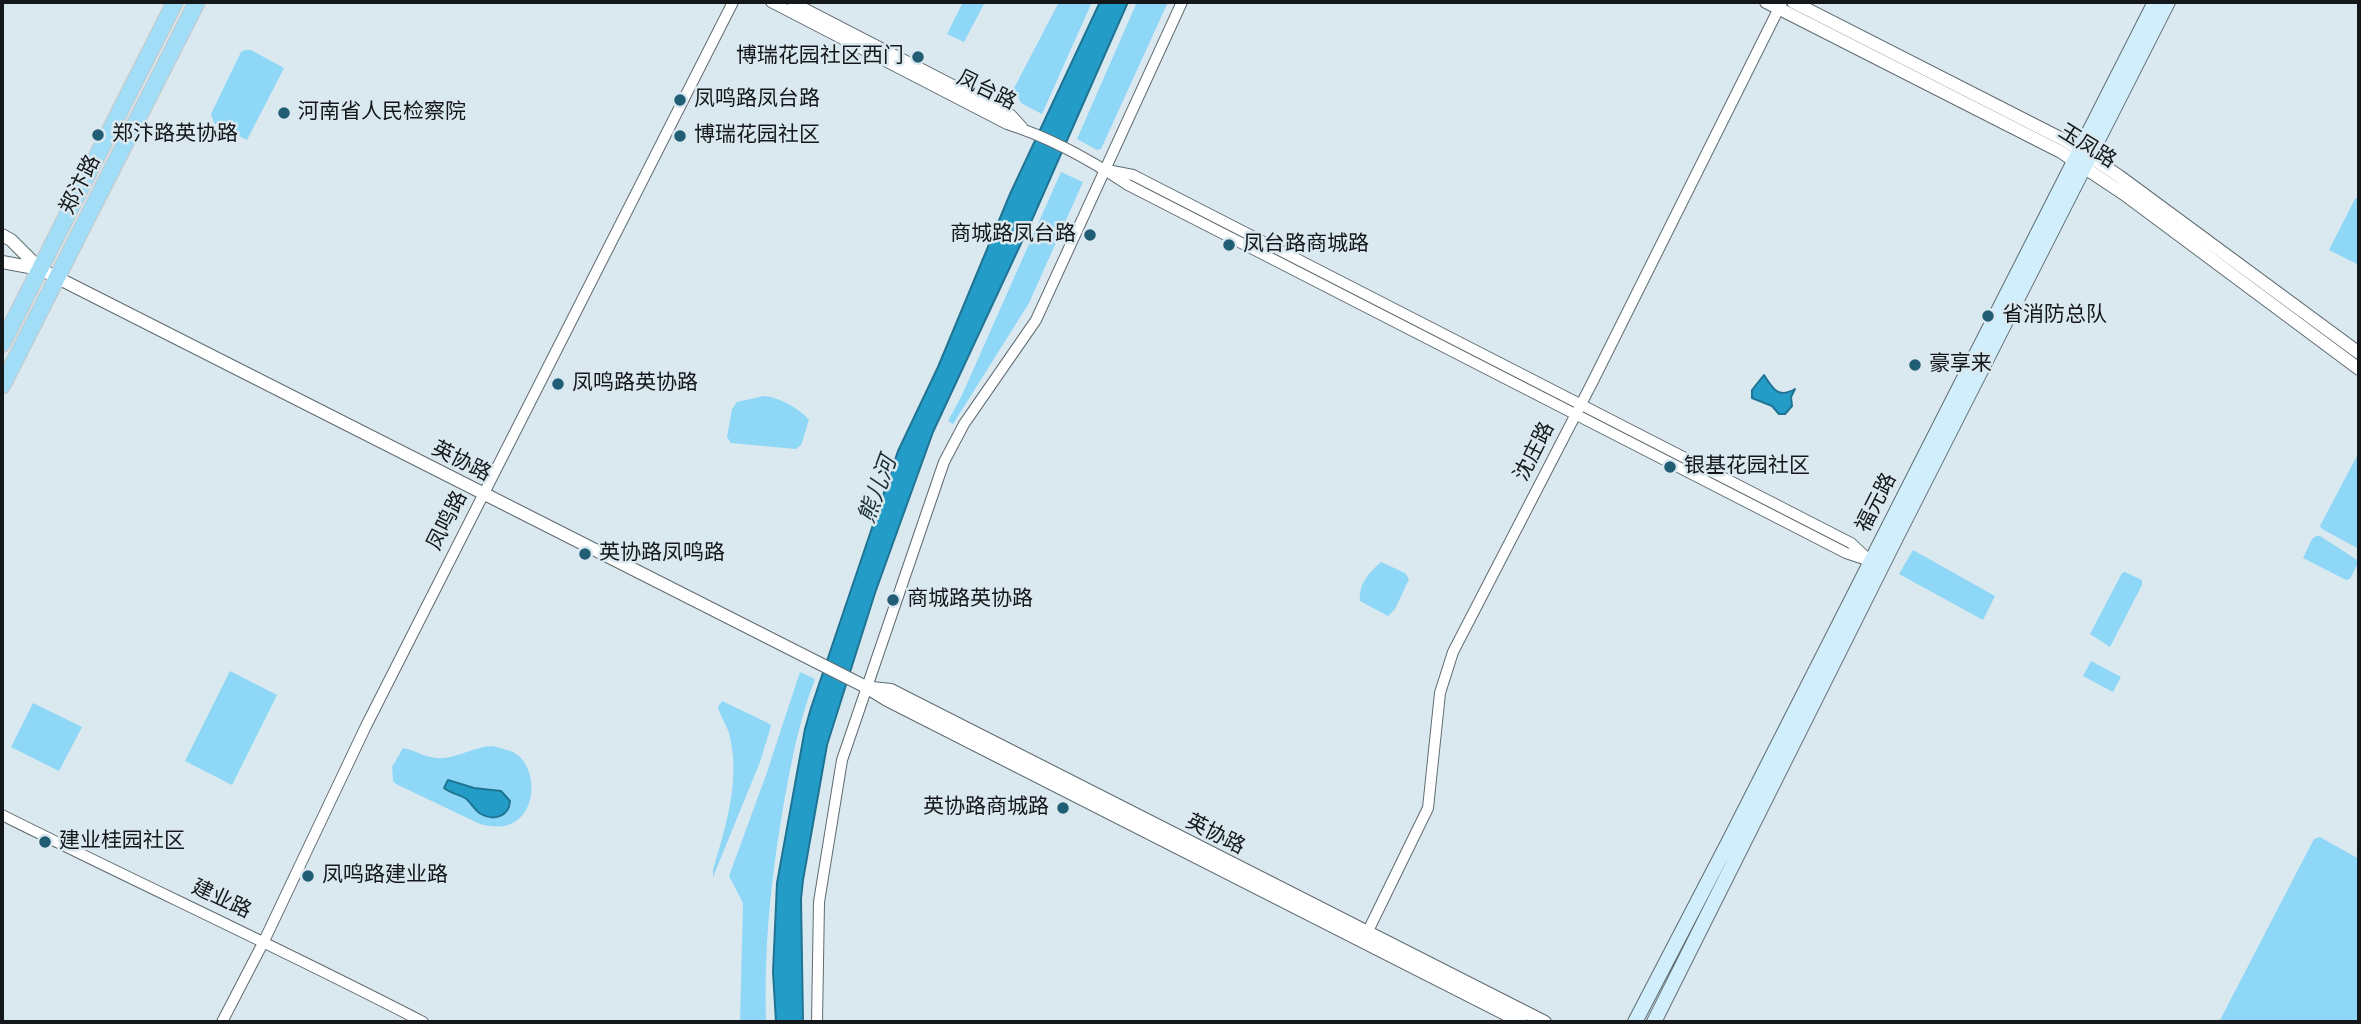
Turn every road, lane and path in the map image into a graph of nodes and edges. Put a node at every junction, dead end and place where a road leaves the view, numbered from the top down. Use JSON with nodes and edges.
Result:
{"nodes":[{"id":1,"x":175,"y":2,"type":"edge"},
{"id":2,"x":197,"y":2,"type":"edge"},
{"id":3,"x":733,"y":2,"type":"edge"},
{"id":4,"x":771,"y":2,"type":"edge"},
{"id":5,"x":792,"y":2,"type":"edge"},
{"id":6,"x":1182,"y":2,"type":"edge"},
{"id":7,"x":1766,"y":2,"type":"edge"},
{"id":8,"x":1793,"y":2,"type":"edge"},
{"id":9,"x":2154,"y":2,"type":"edge"},
{"id":10,"x":2168,"y":2,"type":"edge"},
{"id":11,"x":1781,"y":5,"type":"edge"},
{"id":12,"x":1024,"y":129,"type":"junction"},
{"id":13,"x":2082,"y":158,"type":"junction"},
{"id":14,"x":1105,"y":170,"type":"junction"},
{"id":15,"x":2,"y":235,"type":"edge"},
{"id":16,"x":2,"y":262,"type":"edge"},
{"id":17,"x":40,"y":269,"type":"junction"},
{"id":18,"x":57,"y":278,"type":"junction"},
{"id":19,"x":2,"y":344,"type":"edge"},
{"id":20,"x":2359,"y":353,"type":"edge"},
{"id":21,"x":2359,"y":369,"type":"edge"},
{"id":22,"x":2,"y":386,"type":"edge"},
{"id":23,"x":1579,"y":410,"type":"junction"},
{"id":24,"x":483,"y":494,"type":"junction"},
{"id":25,"x":1870,"y":561,"type":"junction"},
{"id":26,"x":862,"y":685,"type":"junction"},
{"id":27,"x":2,"y":814,"type":"edge"},
{"id":28,"x":1367,"y":933,"type":"junction"},
{"id":29,"x":264,"y":941,"type":"junction"},
{"id":30,"x":222,"y":1022,"type":"edge"},
{"id":31,"x":423,"y":1022,"type":"edge"},
{"id":32,"x":817,"y":1022,"type":"edge"},
{"id":33,"x":1521,"y":1022,"type":"edge"},
{"id":34,"x":1545,"y":1022,"type":"edge"},
{"id":35,"x":1634,"y":1022,"type":"edge"},
{"id":36,"x":1654,"y":1022,"type":"edge"}],
"edges":[{"from":1,"to":17,"type":"main road","name":"郑汴路"},
{"from":2,"to":18,"type":"main road","name":"郑汴路"},
{"from":3,"to":24,"type":"street","name":"凤鸣路"},
{"from":4,"to":12,"type":"street","name":"凤台路"},
{"from":5,"to":12,"type":"street","name":"凤台路"},
{"from":6,"to":14,"type":"street"},
{"from":7,"to":11,"type":"street","name":"玉凤路"},
{"from":8,"to":13,"type":"street","name":"玉凤路"},
{"from":9,"to":13,"type":"main road","name":"福元路"},
{"from":10,"to":13,"type":"main road","name":"福元路"},
{"from":11,"to":13,"type":"street","name":"玉凤路"},
{"from":11,"to":23,"type":"street","name":"沈庄路"},
{"from":12,"to":14,"type":"street"},
{"from":13,"to":20,"type":"street","name":"玉凤路"},
{"from":13,"to":21,"type":"street","name":"玉凤路"},
{"from":13,"to":25,"type":"main road","name":"福元路"},
{"from":13,"to":36,"type":"main road","name":"福元路"},
{"from":14,"to":23,"type":"street"},
{"from":14,"to":26,"type":"street"},
{"from":15,"to":17,"type":"street","name":"英协路"},
{"from":16,"to":17,"type":"street","name":"英协路"},
{"from":17,"to":18,"type":"street","name":"英协路"},
{"from":17,"to":19,"type":"main road","name":"郑汴路"},
{"from":18,"to":22,"type":"main road","name":"郑汴路"},
{"from":18,"to":24,"type":"street","name":"英协路"},
{"from":23,"to":25,"type":"street"},
{"from":23,"to":28,"type":"street","name":"沈庄路"},
{"from":24,"to":26,"type":"street","name":"英协路"},
{"from":24,"to":29,"type":"street","name":"凤鸣路"},
{"from":25,"to":35,"type":"main road","name":"福元路"},
{"from":26,"to":28,"type":"street","name":"英协路"},
{"from":26,"to":32,"type":"street"},
{"from":26,"to":33,"type":"street","name":"英协路"},
{"from":27,"to":29,"type":"street","name":"建业路"},
{"from":28,"to":34,"type":"street","name":"英协路"},
{"from":29,"to":30,"type":"street","name":"凤鸣路"},
{"from":29,"to":31,"type":"street","name":"建业路"}]}
